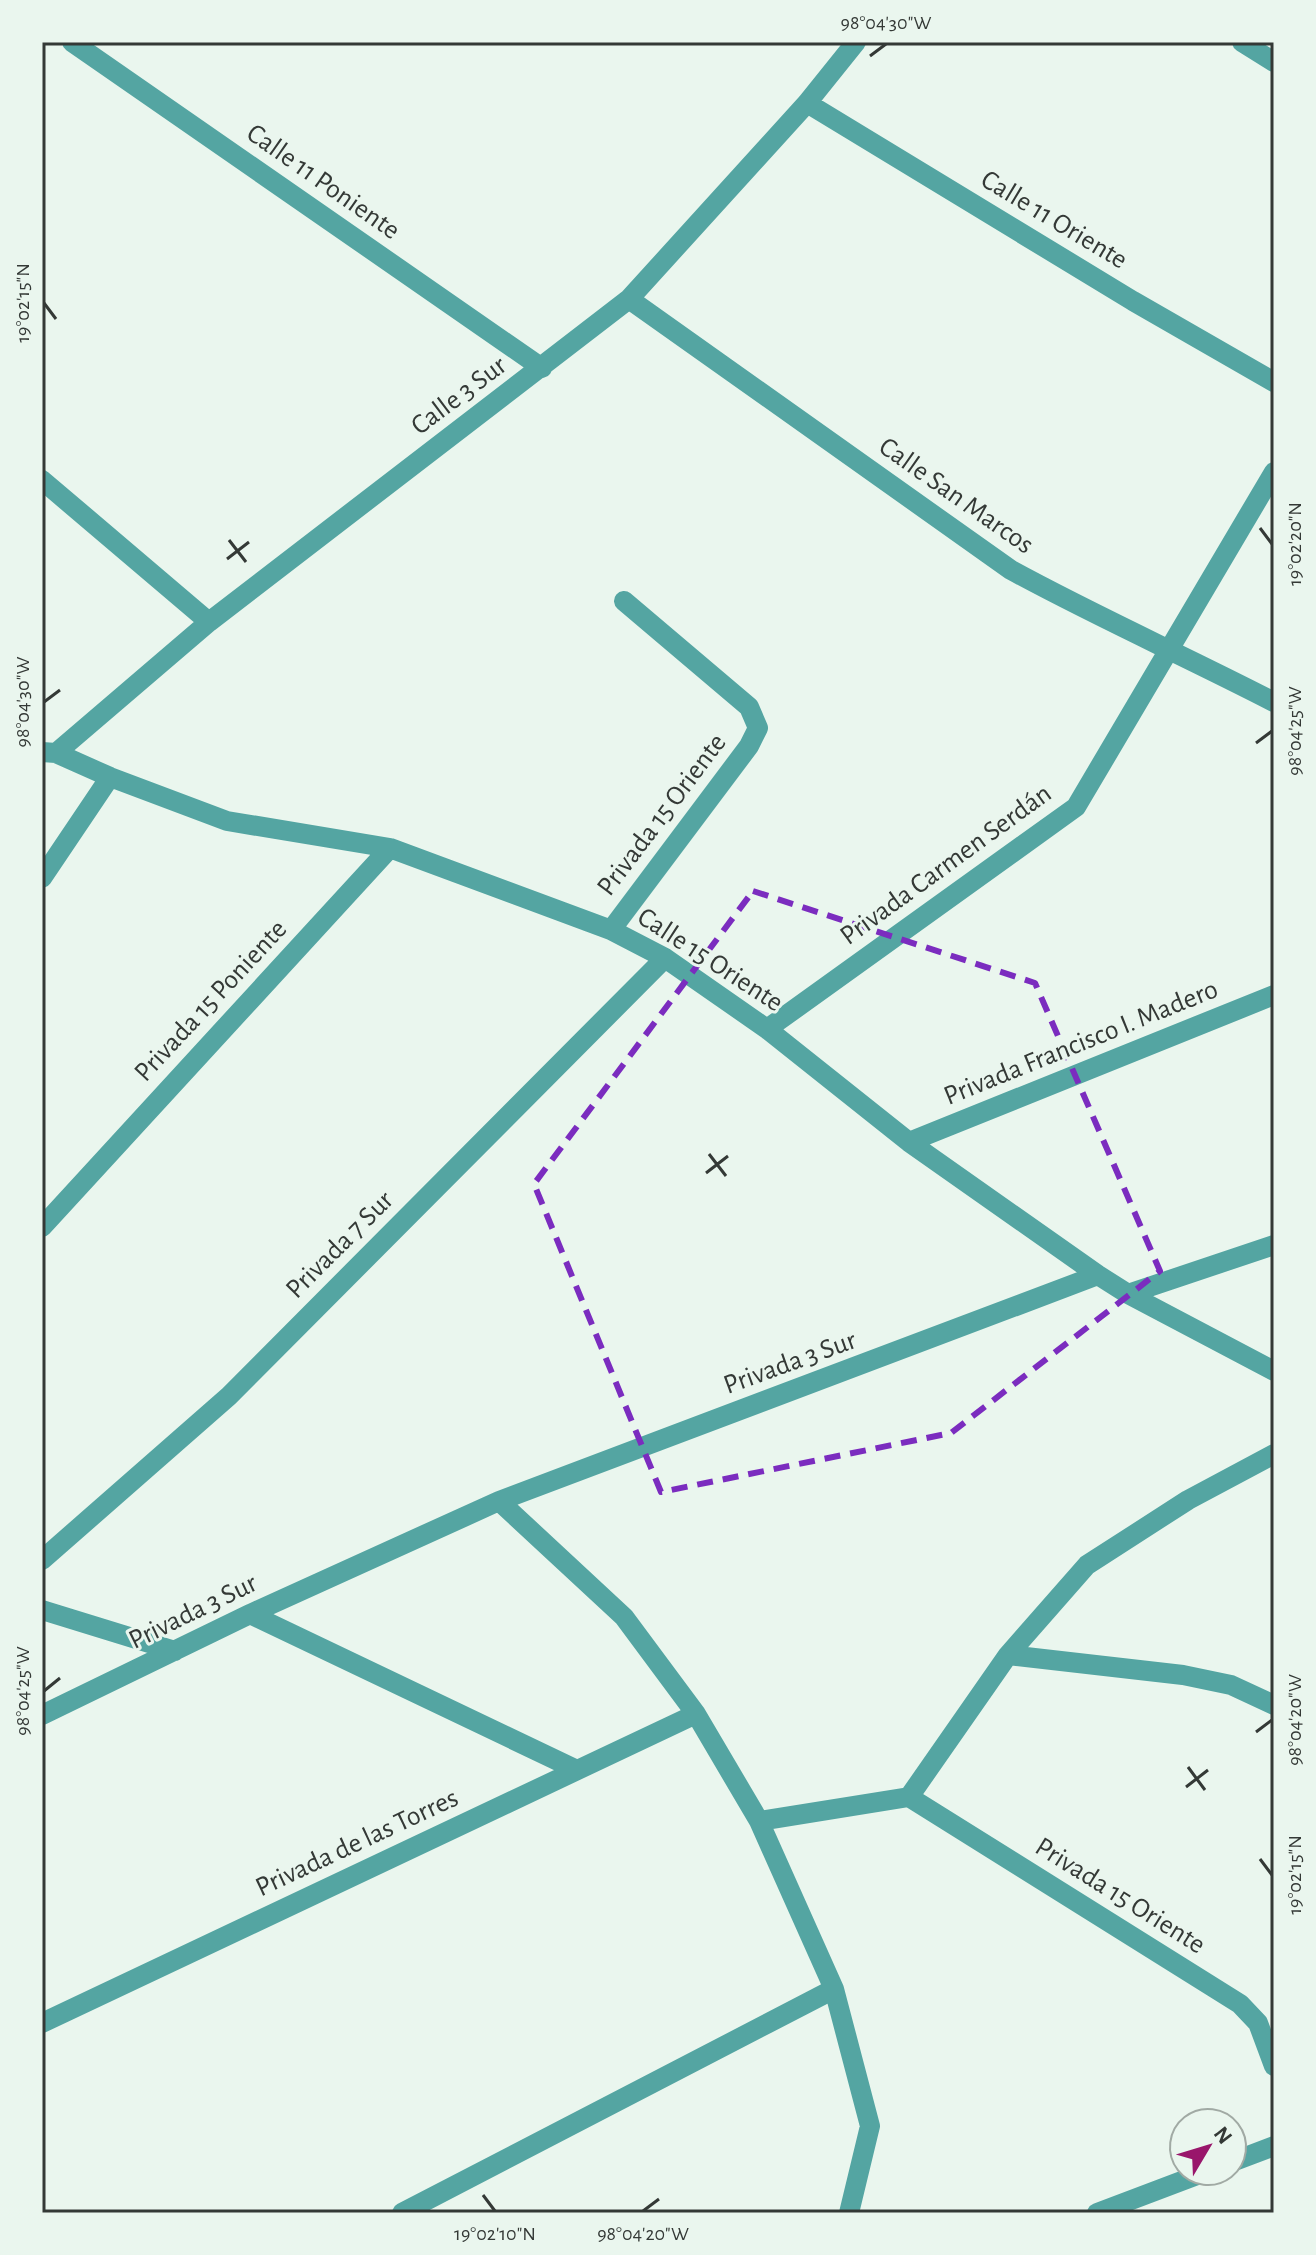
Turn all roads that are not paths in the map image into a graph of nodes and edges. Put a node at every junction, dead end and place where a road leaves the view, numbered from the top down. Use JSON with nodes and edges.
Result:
{"nodes":[{"id":1,"x":72,"y":42,"type":"edge"},
{"id":2,"x":856,"y":42,"type":"edge"},
{"id":3,"x":1242,"y":42,"type":"edge"},
{"id":4,"x":1274,"y":62,"type":"edge"},
{"id":5,"x":807,"y":103,"type":"junction"},
{"id":6,"x":629,"y":299,"type":"junction"},
{"id":7,"x":542,"y":368,"type":"junction"},
{"id":8,"x":1274,"y":382,"type":"edge"},
{"id":9,"x":1274,"y":472,"type":"edge"},
{"id":10,"x":42,"y":480,"type":"edge"},
{"id":11,"x":624,"y":601,"type":"dead end"},
{"id":12,"x":209,"y":622,"type":"junction"},
{"id":13,"x":1168,"y":647,"type":"junction"},
{"id":14,"x":1274,"y":702,"type":"edge"},
{"id":15,"x":49,"y":752,"type":"edge"},
{"id":16,"x":110,"y":777,"type":"junction"},
{"id":17,"x":390,"y":848,"type":"junction"},
{"id":18,"x":42,"y":878,"type":"edge"},
{"id":19,"x":611,"y":930,"type":"junction"},
{"id":20,"x":665,"y":958,"type":"junction"},
{"id":21,"x":1274,"y":995,"type":"edge"},
{"id":22,"x":767,"y":1029,"type":"junction"},
{"id":23,"x":909,"y":1142,"type":"junction"},
{"id":24,"x":42,"y":1227,"type":"edge"},
{"id":25,"x":1274,"y":1245,"type":"edge"},
{"id":26,"x":1098,"y":1275,"type":"junction"},
{"id":27,"x":1128,"y":1294,"type":"junction"},
{"id":28,"x":1274,"y":1371,"type":"edge"},
{"id":29,"x":1274,"y":1454,"type":"edge"},
{"id":30,"x":499,"y":1501,"type":"junction"},
{"id":31,"x":42,"y":1560,"type":"edge"},
{"id":32,"x":42,"y":1610,"type":"edge"},
{"id":33,"x":250,"y":1614,"type":"junction"},
{"id":34,"x":175,"y":1651,"type":"junction"},
{"id":35,"x":1008,"y":1655,"type":"junction"},
{"id":36,"x":1274,"y":1705,"type":"edge"},
{"id":37,"x":696,"y":1714,"type":"junction"},
{"id":38,"x":42,"y":1715,"type":"edge"},
{"id":39,"x":577,"y":1770,"type":"junction"},
{"id":40,"x":909,"y":1797,"type":"junction"},
{"id":41,"x":759,"y":1821,"type":"junction"},
{"id":42,"x":834,"y":1989,"type":"junction"},
{"id":43,"x":42,"y":2023,"type":"edge"},
{"id":44,"x":1274,"y":2066,"type":"edge"},
{"id":45,"x":1274,"y":2146,"type":"edge"},
{"id":46,"x":1248,"y":2156,"type":"edge"},
{"id":47,"x":1168,"y":2186,"type":"edge"},
{"id":48,"x":402,"y":2213,"type":"edge"},
{"id":49,"x":849,"y":2213,"type":"edge"},
{"id":50,"x":1097,"y":2213,"type":"edge"}],
"edges":[{"from":1,"to":7,"type":"street","name":"Calle 11 Poniente"},
{"from":2,"to":5,"type":"street","name":"Calle 3 Sur"},
{"from":3,"to":4,"type":"street"},
{"from":5,"to":6,"type":"street","name":"Calle 3 Sur"},
{"from":5,"to":8,"type":"street","name":"Calle 11 Oriente"},
{"from":6,"to":7,"type":"street","name":"Calle 3 Sur"},
{"from":6,"to":13,"type":"street","name":"Calle San Marcos"},
{"from":7,"to":12,"type":"street","name":"Calle 3 Sur"},
{"from":9,"to":13,"type":"street","name":"Privada Carmen Serdán"},
{"from":10,"to":12,"type":"street"},
{"from":11,"to":19,"type":"street","name":"Privada 15 Oriente"},
{"from":12,"to":15,"type":"street","name":"Calle 3 Sur"},
{"from":13,"to":14,"type":"street","name":"Calle San Marcos"},
{"from":13,"to":22,"type":"street","name":"Privada Carmen Serdán"},
{"from":15,"to":16,"type":"street","name":"Calle 15 Oriente"},
{"from":16,"to":17,"type":"street","name":"Calle 15 Oriente"},
{"from":16,"to":18,"type":"street"},
{"from":17,"to":19,"type":"street","name":"Calle 15 Oriente"},
{"from":17,"to":24,"type":"street","name":"Privada 15 Poniente"},
{"from":19,"to":20,"type":"street","name":"Calle 15 Oriente"},
{"from":20,"to":22,"type":"street","name":"Calle 15 Oriente"},
{"from":20,"to":31,"type":"street","name":"Privada 7 Sur"},
{"from":21,"to":23,"type":"street","name":"Privada Francisco I. Madero"},
{"from":22,"to":23,"type":"street","name":"Calle 15 Oriente"},
{"from":23,"to":26,"type":"street","name":"Calle 15 Oriente"},
{"from":25,"to":27,"type":"street"},
{"from":26,"to":27,"type":"street","name":"Calle 15 Oriente"},
{"from":26,"to":30,"type":"street","name":"Privada 3 Sur"},
{"from":27,"to":28,"type":"street","name":"Calle 15 Oriente"},
{"from":29,"to":35,"type":"street"},
{"from":30,"to":33,"type":"street","name":"Privada 3 Sur"},
{"from":30,"to":37,"type":"street"},
{"from":32,"to":34,"type":"street"},
{"from":33,"to":34,"type":"street","name":"Privada 3 Sur"},
{"from":33,"to":39,"type":"street"},
{"from":34,"to":38,"type":"street","name":"Privada 3 Sur"},
{"from":35,"to":36,"type":"street"},
{"from":35,"to":40,"type":"street"},
{"from":37,"to":39,"type":"street","name":"Privada de las Torres"},
{"from":37,"to":41,"type":"street"},
{"from":39,"to":43,"type":"street","name":"Privada de las Torres"},
{"from":40,"to":41,"type":"street"},
{"from":40,"to":44,"type":"street","name":"Privada 15 Oriente"},
{"from":41,"to":42,"type":"street"},
{"from":42,"to":48,"type":"street"},
{"from":42,"to":49,"type":"street"},
{"from":45,"to":46,"type":"street"},
{"from":47,"to":50,"type":"street"}]}
